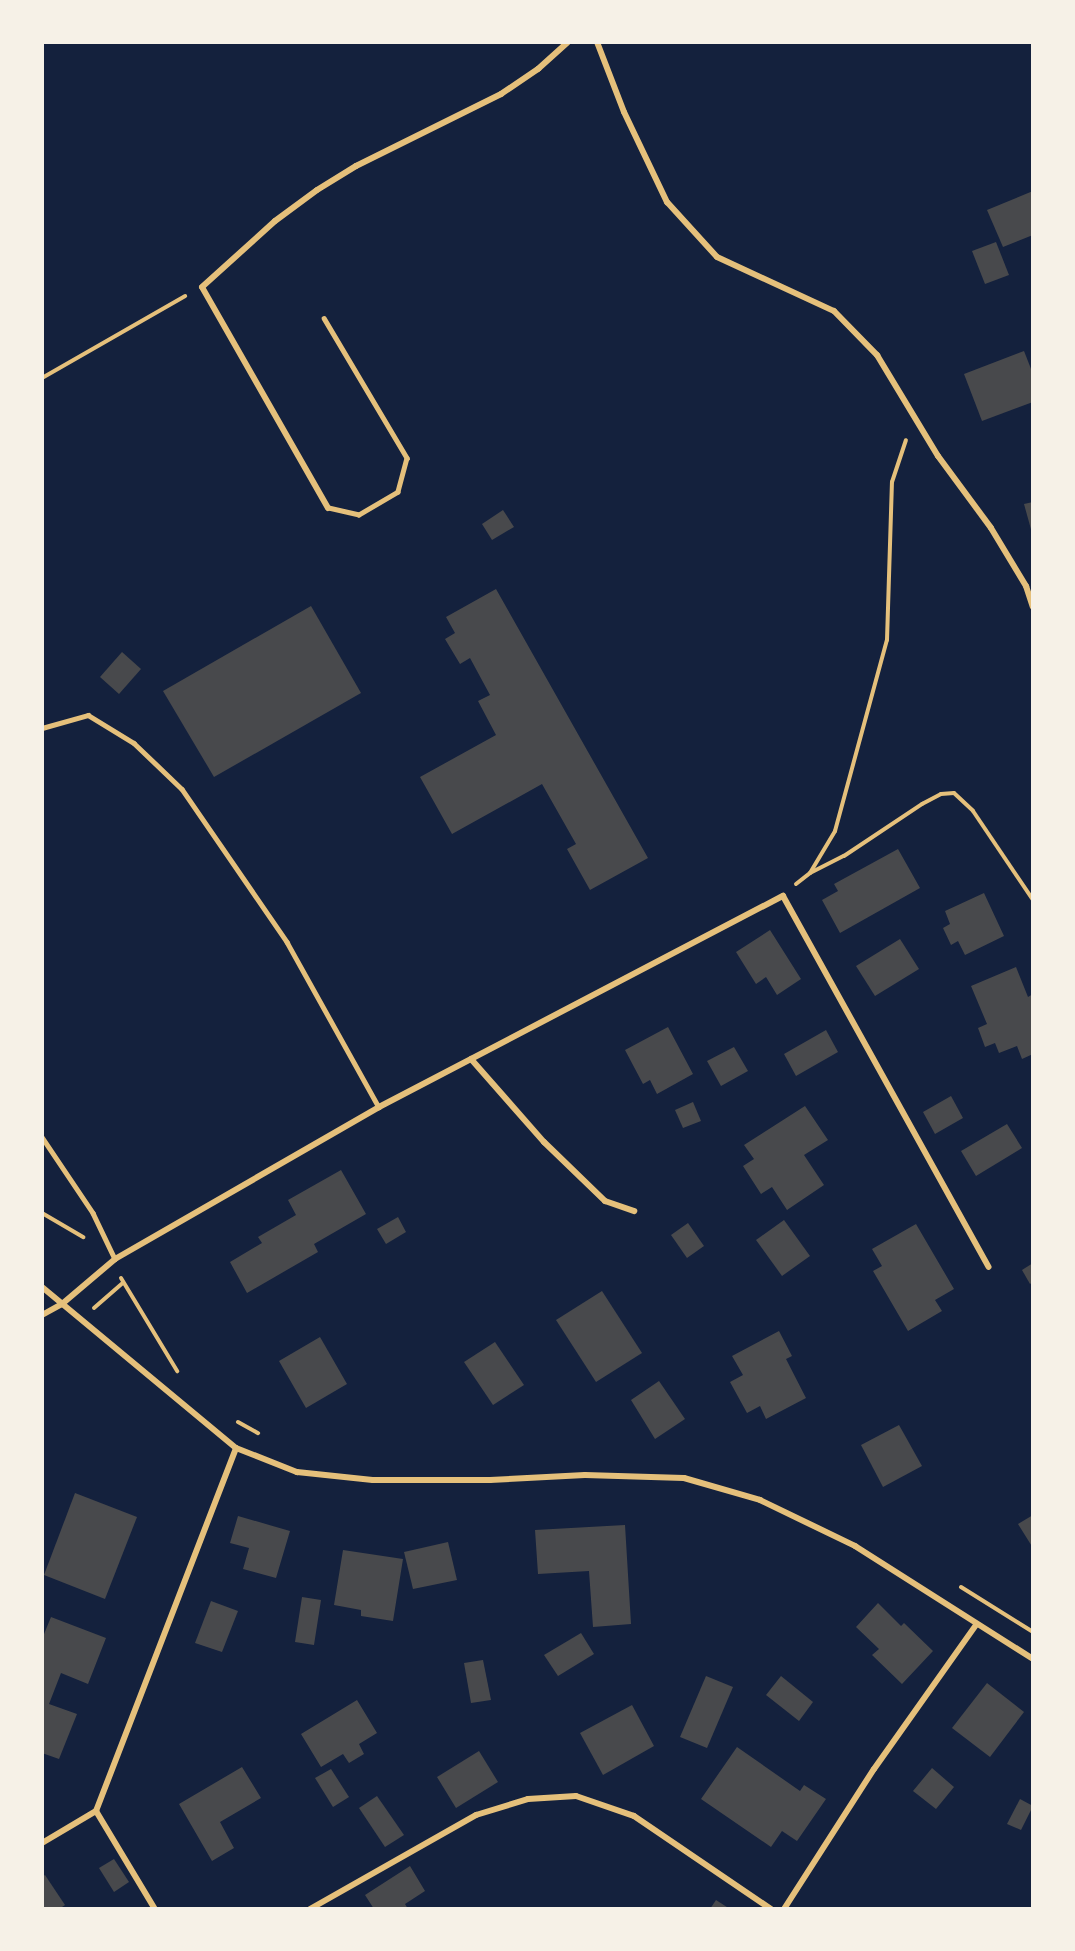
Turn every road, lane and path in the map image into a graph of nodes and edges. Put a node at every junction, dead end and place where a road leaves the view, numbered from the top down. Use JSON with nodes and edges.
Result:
{"nodes":[{"id":1,"x":568,"y":42,"type":"edge"},
{"id":2,"x":597,"y":42,"type":"edge"},
{"id":3,"x":202,"y":287,"type":"junction"},
{"id":4,"x":324,"y":318,"type":"dead end"},
{"id":5,"x":42,"y":378,"type":"edge"},
{"id":6,"x":914,"y":417,"type":"junction"},
{"id":7,"x":328,"y":508,"type":"joint"},
{"id":8,"x":1033,"y":607,"type":"edge"},
{"id":9,"x":42,"y":728,"type":"edge"},
{"id":10,"x":810,"y":873,"type":"junction"},
{"id":11,"x":783,"y":896,"type":"junction"},
{"id":12,"x":1033,"y":900,"type":"edge"},
{"id":13,"x":471,"y":1059,"type":"junction"},
{"id":14,"x":379,"y":1107,"type":"junction"},
{"id":15,"x":42,"y":1137,"type":"edge"},
{"id":16,"x":634,"y":1211,"type":"dead end"},
{"id":17,"x":42,"y":1213,"type":"edge"},
{"id":18,"x":115,"y":1259,"type":"junction"},
{"id":19,"x":989,"y":1267,"type":"dead end"},
{"id":20,"x":42,"y":1287,"type":"edge"},
{"id":21,"x":62,"y":1304,"type":"junction"},
{"id":22,"x":42,"y":1315,"type":"edge"},
{"id":23,"x":236,"y":1448,"type":"junction"},
{"id":24,"x":976,"y":1625,"type":"junction"},
{"id":25,"x":1033,"y":1659,"type":"edge"},
{"id":26,"x":96,"y":1811,"type":"junction"},
{"id":27,"x":42,"y":1844,"type":"edge"},
{"id":28,"x":155,"y":1909,"type":"edge"},
{"id":29,"x":310,"y":1909,"type":"edge"},
{"id":30,"x":771,"y":1909,"type":"edge"},
{"id":31,"x":784,"y":1909,"type":"edge"}],
"edges":[{"from":1,"to":3,"type":"street"},
{"from":2,"to":6,"type":"street"},
{"from":3,"to":5,"type":"path"},
{"from":3,"to":7,"type":"street"},
{"from":4,"to":7,"type":"lane"},
{"from":6,"to":8,"type":"street"},
{"from":6,"to":10,"type":"path"},
{"from":9,"to":14,"type":"lane"},
{"from":10,"to":11,"type":"path"},
{"from":10,"to":12,"type":"path"},
{"from":11,"to":13,"type":"street"},
{"from":11,"to":19,"type":"street"},
{"from":13,"to":14,"type":"street"},
{"from":13,"to":16,"type":"street"},
{"from":14,"to":18,"type":"street"},
{"from":15,"to":18,"type":"lane"},
{"from":17,"to":18,"type":"path"},
{"from":18,"to":21,"type":"street"},
{"from":20,"to":21,"type":"street"},
{"from":21,"to":22,"type":"street"},
{"from":21,"to":23,"type":"street"},
{"from":23,"to":24,"type":"street"},
{"from":23,"to":26,"type":"street"},
{"from":24,"to":25,"type":"street"},
{"from":24,"to":31,"type":"street"},
{"from":26,"to":27,"type":"street"},
{"from":26,"to":28,"type":"street"},
{"from":29,"to":30,"type":"street"}]}
